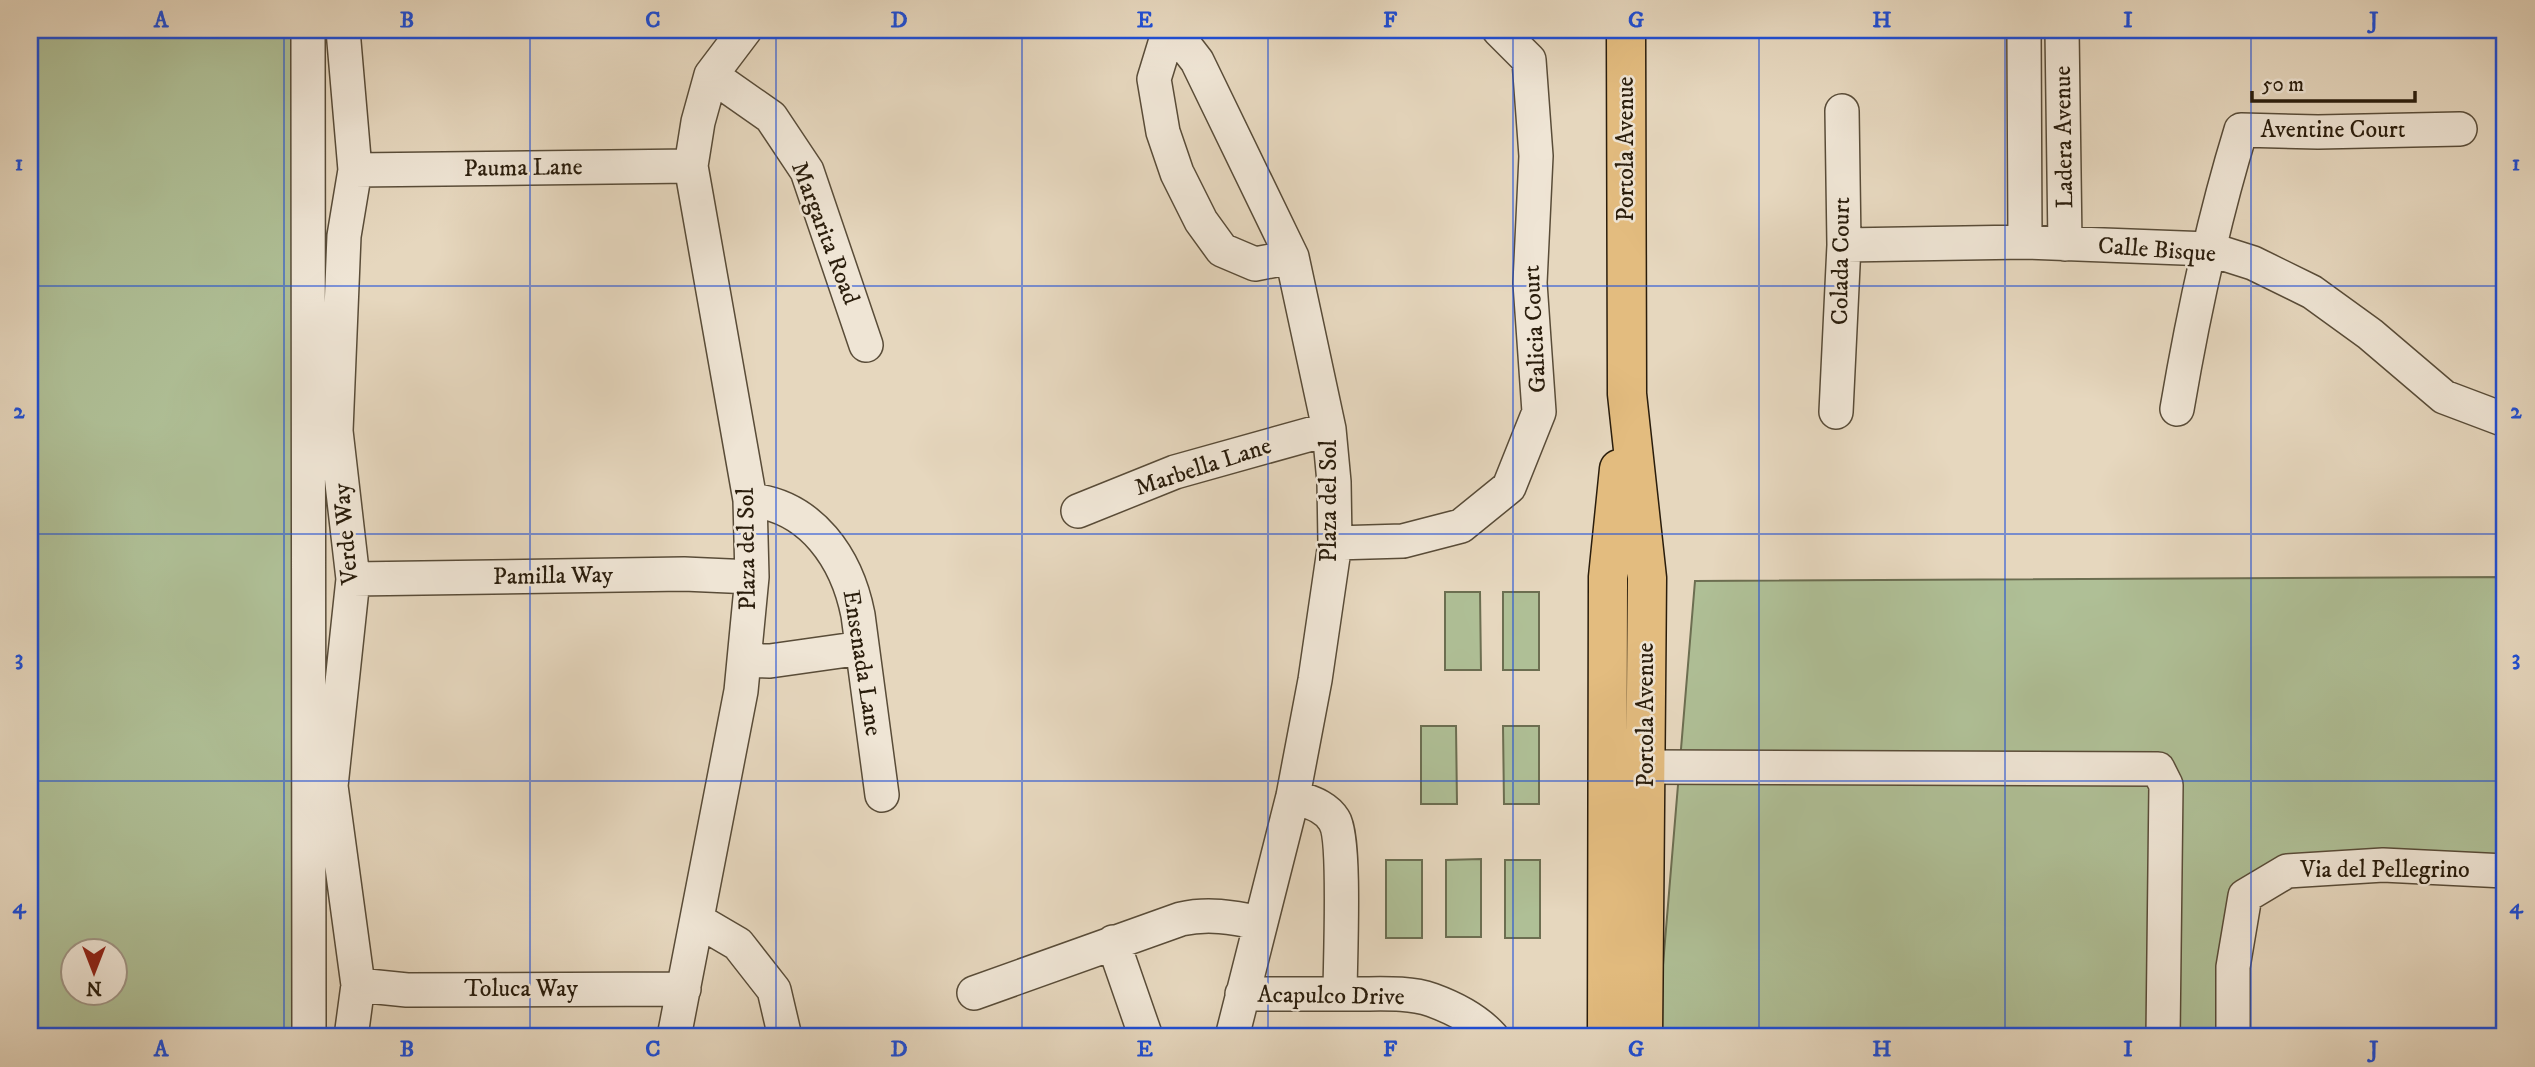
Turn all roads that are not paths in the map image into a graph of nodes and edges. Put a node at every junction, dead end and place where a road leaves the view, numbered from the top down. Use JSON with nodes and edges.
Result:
{"nodes":[{"id":1,"x":308,"y":30,"type":"edge"},
{"id":2,"x":343,"y":30,"type":"edge"},
{"id":3,"x":745,"y":30,"type":"edge"},
{"id":4,"x":1171,"y":30,"type":"edge"},
{"id":5,"x":1499,"y":30,"type":"edge"},
{"id":6,"x":1626,"y":30,"type":"edge"},
{"id":7,"x":2024,"y":30,"type":"edge"},
{"id":8,"x":2062,"y":30,"type":"edge"},
{"id":9,"x":711,"y":75,"type":"junction"},
{"id":10,"x":1842,"y":111,"type":"dead end"},
{"id":11,"x":2460,"y":129,"type":"dead end"},
{"id":12,"x":2064,"y":136,"type":"junction"},
{"id":13,"x":2024,"y":138,"type":"junction"},
{"id":14,"x":691,"y":166,"type":"junction"},
{"id":15,"x":355,"y":170,"type":"junction"},
{"id":16,"x":2025,"y":242,"type":"junction"},
{"id":17,"x":1844,"y":244,"type":"junction"},
{"id":18,"x":2065,"y":244,"type":"junction"},
{"id":19,"x":2209,"y":249,"type":"junction"},
{"id":20,"x":1292,"y":257,"type":"junction"},
{"id":21,"x":866,"y":345,"type":"dead end"},
{"id":22,"x":1627,"y":394,"type":"junction"},
{"id":23,"x":2177,"y":409,"type":"dead end"},
{"id":24,"x":1836,"y":412,"type":"dead end"},
{"id":25,"x":2505,"y":420,"type":"edge"},
{"id":26,"x":1329,"y":429,"type":"junction"},
{"id":27,"x":750,"y":500,"type":"junction"},
{"id":28,"x":1078,"y":511,"type":"dead end"},
{"id":29,"x":1335,"y":543,"type":"junction"},
{"id":30,"x":752,"y":577,"type":"junction"},
{"id":31,"x":353,"y":579,"type":"junction"},
{"id":32,"x":862,"y":648,"type":"junction"},
{"id":33,"x":744,"y":660,"type":"junction"},
{"id":34,"x":1645,"y":766,"type":"junction"},
{"id":35,"x":882,"y":795,"type":"dead end"},
{"id":36,"x":1293,"y":796,"type":"junction"},
{"id":37,"x":2505,"y":872,"type":"edge"},
{"id":38,"x":697,"y":920,"type":"junction"},
{"id":39,"x":1259,"y":923,"type":"junction"},
{"id":40,"x":1113,"y":942,"type":"junction"},
{"id":41,"x":1608,"y":954,"type":"junction"},
{"id":42,"x":358,"y":985,"type":"junction"},
{"id":43,"x":684,"y":989,"type":"junction"},
{"id":44,"x":974,"y":993,"type":"dead end"},
{"id":45,"x":1242,"y":994,"type":"junction"},
{"id":46,"x":1340,"y":994,"type":"junction"},
{"id":47,"x":309,"y":1037,"type":"edge"},
{"id":48,"x":351,"y":1037,"type":"edge"},
{"id":49,"x":674,"y":1037,"type":"edge"},
{"id":50,"x":785,"y":1037,"type":"edge"},
{"id":51,"x":1146,"y":1037,"type":"edge"},
{"id":52,"x":1232,"y":1037,"type":"edge"},
{"id":53,"x":1492,"y":1037,"type":"edge"},
{"id":54,"x":1607,"y":1037,"type":"edge"},
{"id":55,"x":1625,"y":1037,"type":"edge"},
{"id":56,"x":1643,"y":1037,"type":"edge"},
{"id":57,"x":2163,"y":1037,"type":"edge"},
{"id":58,"x":2233,"y":1037,"type":"edge"}],
"edges":[{"from":1,"to":47,"type":"street"},
{"from":2,"to":15,"type":"street","name":"Verde Way"},
{"from":3,"to":9,"type":"street","name":"Plaza del Sol"},
{"from":4,"to":20,"type":"street","name":"Plaza del Sol"},
{"from":4,"to":20,"type":"street"},
{"from":5,"to":29,"type":"street","name":"Galicia Court"},
{"from":6,"to":22,"type":"main road","name":"Portola Avenue"},
{"from":7,"to":13,"type":"street","name":"Ladera Avenue"},
{"from":8,"to":12,"type":"street","name":"Ladera Avenue"},
{"from":9,"to":14,"type":"street","name":"Plaza del Sol"},
{"from":9,"to":21,"type":"street","name":"Margarita Road"},
{"from":10,"to":17,"type":"street","name":"Colada Court"},
{"from":11,"to":19,"type":"street","name":"Aventine Court"},
{"from":12,"to":13,"type":"street"},
{"from":12,"to":18,"type":"street","name":"Ladera Avenue"},
{"from":13,"to":16,"type":"street","name":"Ladera Avenue"},
{"from":14,"to":15,"type":"street","name":"Pauma Lane"},
{"from":14,"to":27,"type":"street","name":"Plaza del Sol"},
{"from":15,"to":31,"type":"street","name":"Verde Way"},
{"from":16,"to":17,"type":"street","name":"Calle Bisque"},
{"from":16,"to":18,"type":"street","name":"Calle Bisque"},
{"from":17,"to":24,"type":"street","name":"Colada Court"},
{"from":18,"to":19,"type":"street","name":"Calle Bisque"},
{"from":19,"to":23,"type":"street","name":"Aventine Court"},
{"from":19,"to":25,"type":"street","name":"Calle Bisque"},
{"from":20,"to":26,"type":"street","name":"Plaza del Sol"},
{"from":22,"to":34,"type":"main road","name":"Portola Avenue"},
{"from":22,"to":41,"type":"main road","name":"Portola Avenue"},
{"from":26,"to":28,"type":"street","name":"Marbella Lane"},
{"from":26,"to":29,"type":"street","name":"Plaza del Sol"},
{"from":27,"to":30,"type":"street","name":"Plaza del Sol"},
{"from":27,"to":32,"type":"street","name":"Ensenada Lane"},
{"from":29,"to":36,"type":"street","name":"Plaza del Sol"},
{"from":30,"to":31,"type":"street","name":"Pamilla Way"},
{"from":30,"to":33,"type":"street","name":"Plaza del Sol"},
{"from":31,"to":42,"type":"street","name":"Verde Way"},
{"from":32,"to":33,"type":"street"},
{"from":32,"to":35,"type":"street","name":"Ensenada Lane"},
{"from":33,"to":38,"type":"street","name":"Plaza del Sol"},
{"from":34,"to":56,"type":"main road","name":"Portola Avenue"},
{"from":34,"to":57,"type":"street"},
{"from":36,"to":39,"type":"street","name":"Plaza del Sol"},
{"from":36,"to":46,"type":"street"},
{"from":37,"to":58,"type":"street","name":"Via del Pellegrino"},
{"from":38,"to":43,"type":"street","name":"Plaza del Sol"},
{"from":38,"to":50,"type":"street"},
{"from":39,"to":40,"type":"street"},
{"from":39,"to":45,"type":"street","name":"Plaza del Sol"},
{"from":40,"to":44,"type":"street"},
{"from":40,"to":51,"type":"street"},
{"from":41,"to":54,"type":"main road","name":"Portola Avenue"},
{"from":41,"to":55,"type":"main road"},
{"from":42,"to":43,"type":"street","name":"Toluca Way"},
{"from":42,"to":48,"type":"street","name":"Verde Way"},
{"from":43,"to":49,"type":"street","name":"Plaza del Sol"},
{"from":45,"to":46,"type":"street","name":"Acapulco Drive"},
{"from":45,"to":52,"type":"street","name":"Plaza del Sol"},
{"from":46,"to":53,"type":"street","name":"Acapulco Drive"}]}
